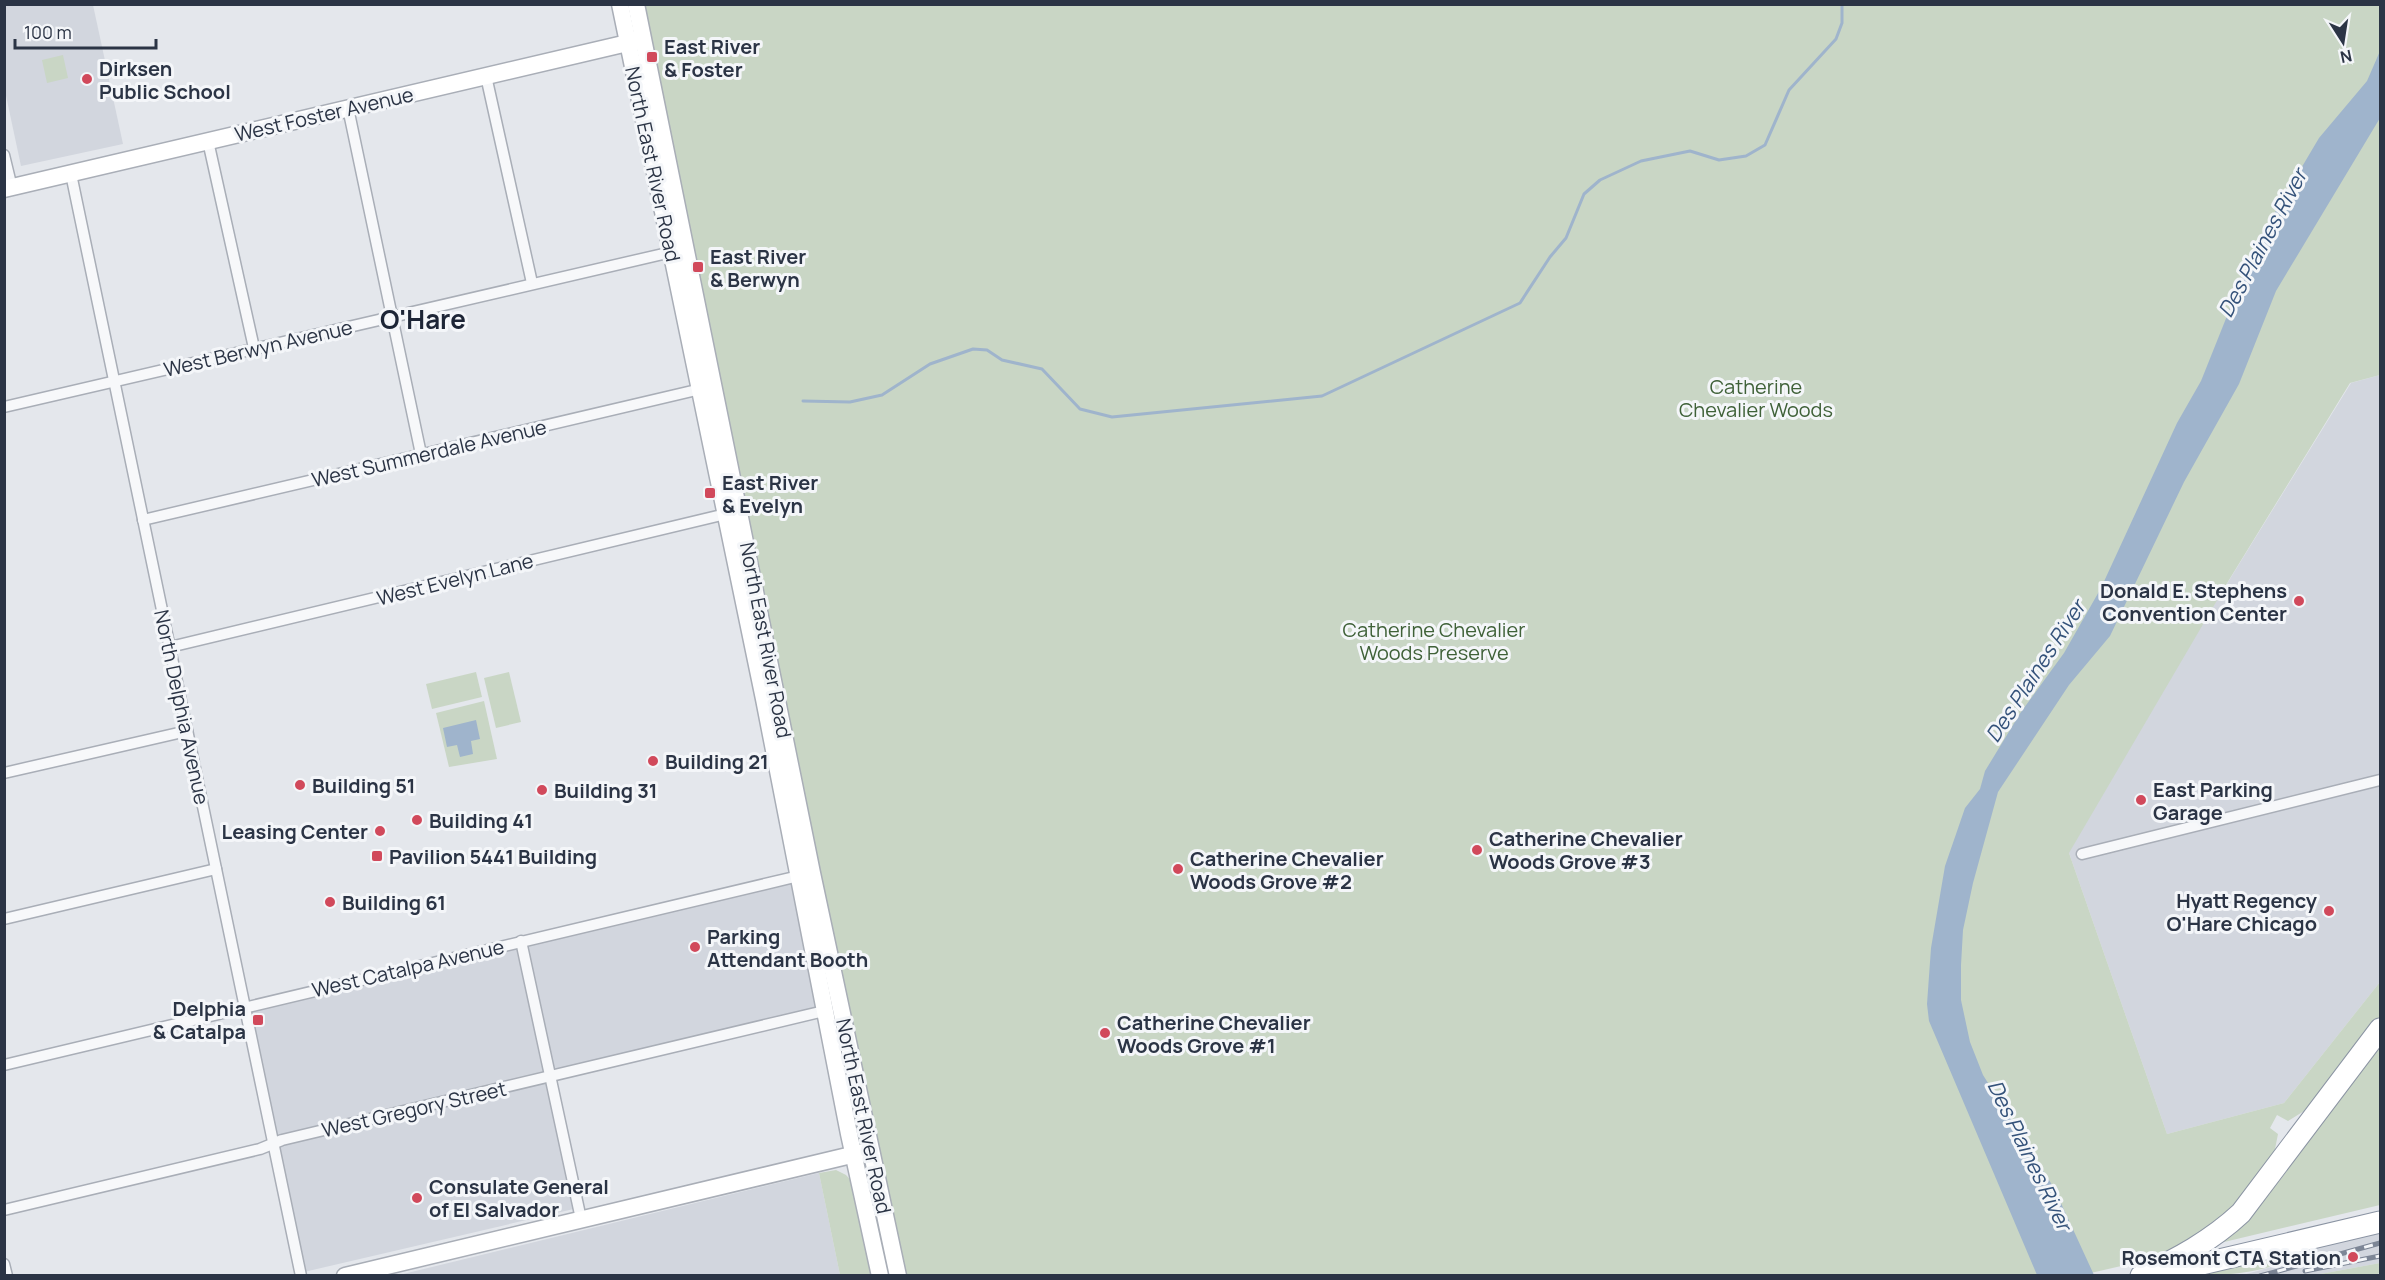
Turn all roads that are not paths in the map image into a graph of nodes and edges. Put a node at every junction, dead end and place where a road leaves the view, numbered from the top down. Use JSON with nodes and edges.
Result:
{"nodes":[{"id":1,"x":620,"y":4,"type":"edge"},
{"id":2,"x":636,"y":4,"type":"edge"},
{"id":3,"x":635,"y":41,"type":"junction"},
{"id":4,"x":486,"y":76,"type":"junction"},
{"id":5,"x":348,"y":108,"type":"junction"},
{"id":6,"x":208,"y":141,"type":"junction"},
{"id":7,"x":4,"y":155,"type":"edge"},
{"id":8,"x":71,"y":174,"type":"junction"},
{"id":9,"x":8,"y":188,"type":"edge"},
{"id":10,"x":679,"y":251,"type":"junction"},
{"id":11,"x":531,"y":283,"type":"junction"},
{"id":12,"x":391,"y":316,"type":"junction"},
{"id":13,"x":254,"y":348,"type":"junction"},
{"id":14,"x":114,"y":381,"type":"junction"},
{"id":15,"x":707,"y":388,"type":"junction"},
{"id":16,"x":4,"y":407,"type":"edge"},
{"id":17,"x":421,"y":454,"type":"junction"},
{"id":18,"x":733,"y":513,"type":"junction"},
{"id":19,"x":143,"y":520,"type":"junction"},
{"id":20,"x":170,"y":647,"type":"junction"},
{"id":21,"x":188,"y":731,"type":"junction"},
{"id":22,"x":4,"y":773,"type":"edge"},
{"id":23,"x":2380,"y":780,"type":"edge"},
{"id":24,"x":2082,"y":854,"type":"dead end"},
{"id":25,"x":216,"y":869,"type":"junction"},
{"id":26,"x":805,"y":875,"type":"junction"},
{"id":27,"x":4,"y":919,"type":"edge"},
{"id":28,"x":521,"y":941,"type":"junction"},
{"id":29,"x":245,"y":1007,"type":"junction"},
{"id":30,"x":824,"y":1011,"type":"junction"},
{"id":31,"x":2380,"y":1029,"type":"edge"},
{"id":32,"x":4,"y":1065,"type":"edge"},
{"id":33,"x":550,"y":1077,"type":"junction"},
{"id":34,"x":274,"y":1143,"type":"junction"},
{"id":35,"x":872,"y":1150,"type":"junction"},
{"id":36,"x":854,"y":1155,"type":"junction"},
{"id":37,"x":4,"y":1210,"type":"edge"},
{"id":38,"x":581,"y":1219,"type":"junction"},
{"id":39,"x":2380,"y":1222,"type":"edge"},
{"id":40,"x":4,"y":1264,"type":"edge"},
{"id":41,"x":7,"y":1275,"type":"edge"},
{"id":42,"x":301,"y":1275,"type":"edge"},
{"id":43,"x":345,"y":1275,"type":"edge"},
{"id":44,"x":880,"y":1275,"type":"edge"},
{"id":45,"x":898,"y":1275,"type":"edge"},
{"id":46,"x":2141,"y":1275,"type":"edge"},
{"id":47,"x":2153,"y":1275,"type":"edge"}],
"edges":[{"from":1,"to":3,"type":"main road","name":"North East River Road"},
{"from":2,"to":3,"type":"main road","name":"North East River Road"},
{"from":3,"to":4,"type":"main road","name":"West Foster Avenue"},
{"from":3,"to":10,"type":"main road","name":"North East River Road"},
{"from":4,"to":5,"type":"main road","name":"West Foster Avenue"},
{"from":4,"to":11,"type":"street"},
{"from":5,"to":6,"type":"main road","name":"West Foster Avenue"},
{"from":5,"to":12,"type":"street"},
{"from":6,"to":8,"type":"main road","name":"West Foster Avenue"},
{"from":6,"to":13,"type":"street"},
{"from":7,"to":9,"type":"street"},
{"from":8,"to":9,"type":"main road","name":"West Foster Avenue"},
{"from":8,"to":14,"type":"street","name":"North Delphia Avenue"},
{"from":10,"to":11,"type":"street","name":"West Berwyn Avenue"},
{"from":10,"to":15,"type":"main road","name":"North East River Road"},
{"from":11,"to":12,"type":"street","name":"West Berwyn Avenue"},
{"from":12,"to":13,"type":"street","name":"West Berwyn Avenue"},
{"from":12,"to":17,"type":"street"},
{"from":13,"to":14,"type":"street","name":"West Berwyn Avenue"},
{"from":14,"to":16,"type":"street","name":"West Berwyn Avenue"},
{"from":14,"to":19,"type":"street","name":"North Delphia Avenue"},
{"from":15,"to":17,"type":"street","name":"West Summerdale Avenue"},
{"from":15,"to":18,"type":"main road","name":"North East River Road"},
{"from":17,"to":19,"type":"street","name":"West Summerdale Avenue"},
{"from":18,"to":20,"type":"street","name":"West Evelyn Lane"},
{"from":18,"to":26,"type":"main road","name":"North East River Road"},
{"from":19,"to":20,"type":"street","name":"North Delphia Avenue"},
{"from":20,"to":21,"type":"street","name":"North Delphia Avenue"},
{"from":21,"to":22,"type":"street"},
{"from":21,"to":25,"type":"street","name":"North Delphia Avenue"},
{"from":23,"to":24,"type":"street"},
{"from":25,"to":27,"type":"street"},
{"from":25,"to":29,"type":"street","name":"North Delphia Avenue"},
{"from":26,"to":28,"type":"street","name":"West Catalpa Avenue"},
{"from":26,"to":30,"type":"main road","name":"North East River Road"},
{"from":26,"to":35,"type":"main road","name":"North East River Road"},
{"from":28,"to":29,"type":"street","name":"West Catalpa Avenue"},
{"from":28,"to":33,"type":"street"},
{"from":29,"to":32,"type":"street","name":"West Catalpa Avenue"},
{"from":29,"to":34,"type":"street","name":"North Delphia Avenue"},
{"from":30,"to":33,"type":"street","name":"West Gregory Street"},
{"from":30,"to":36,"type":"main road","name":"North East River Road"},
{"from":31,"to":46,"type":"highway"},
{"from":33,"to":34,"type":"street","name":"West Gregory Street"},
{"from":33,"to":38,"type":"street"},
{"from":34,"to":37,"type":"street","name":"West Gregory Street"},
{"from":34,"to":42,"type":"street","name":"North Delphia Avenue"},
{"from":35,"to":36,"type":"main road"},
{"from":35,"to":45,"type":"main road","name":"North East River Road"},
{"from":36,"to":38,"type":"main road"},
{"from":36,"to":44,"type":"main road","name":"North East River Road"},
{"from":38,"to":43,"type":"main road"},
{"from":39,"to":47,"type":"highway"},
{"from":40,"to":41,"type":"street"}]}
